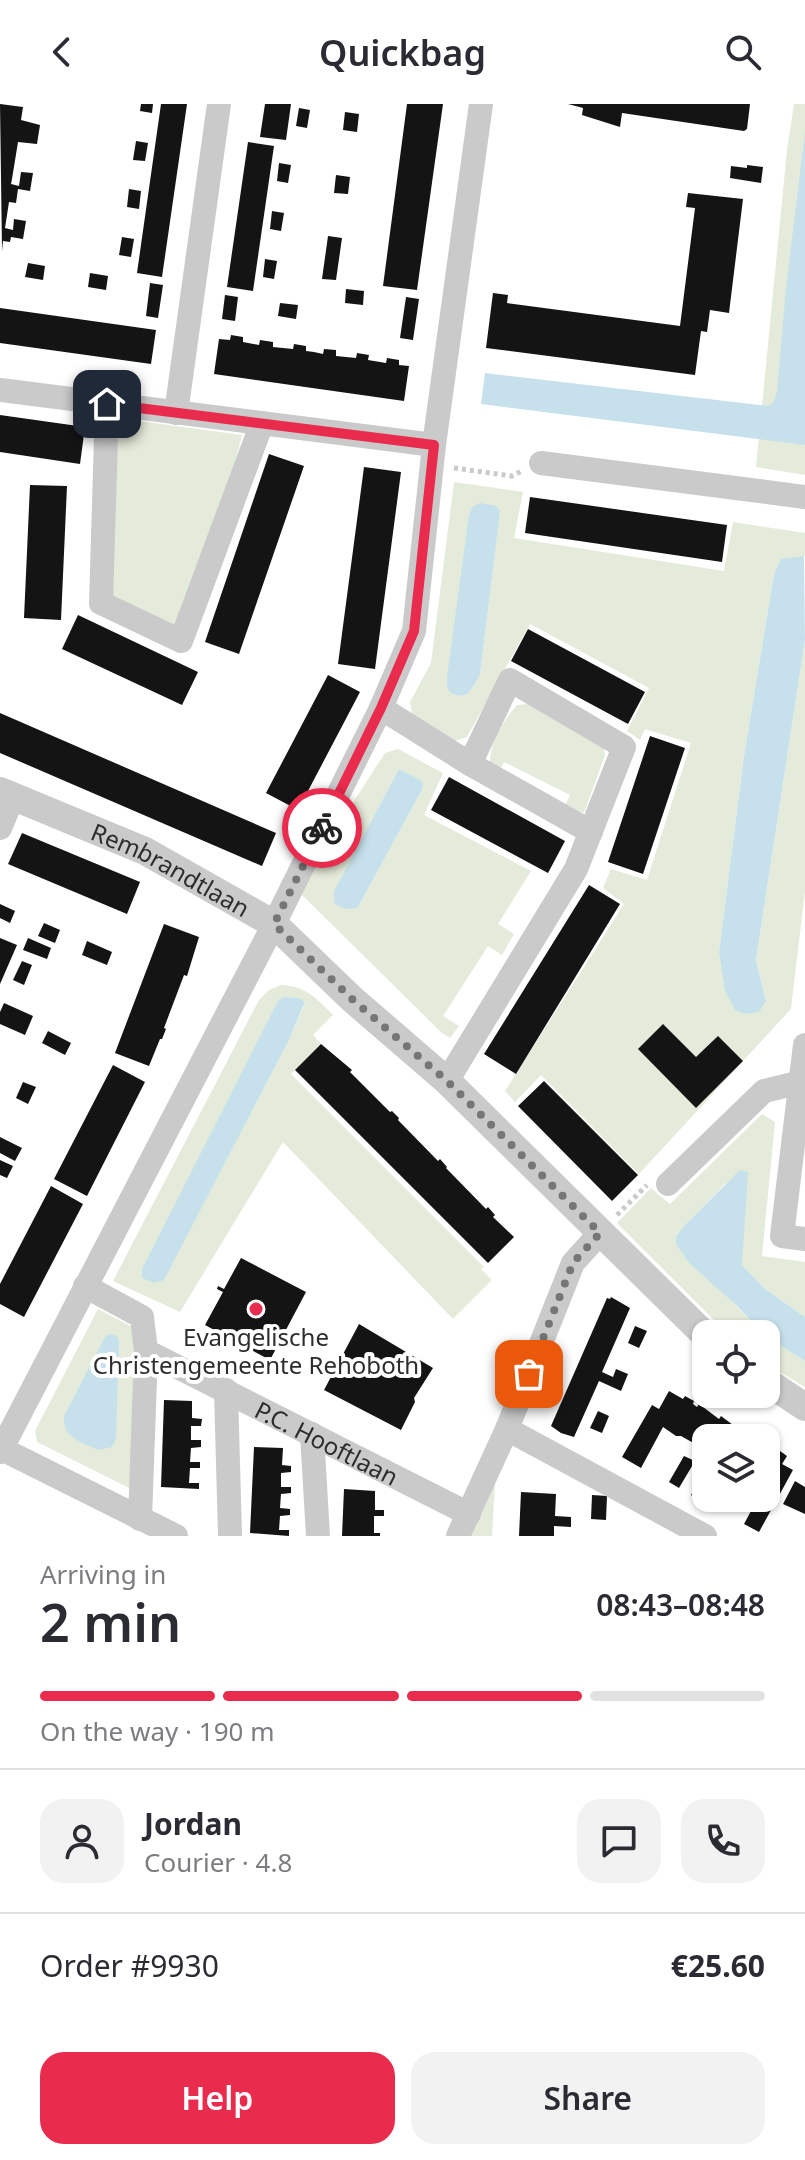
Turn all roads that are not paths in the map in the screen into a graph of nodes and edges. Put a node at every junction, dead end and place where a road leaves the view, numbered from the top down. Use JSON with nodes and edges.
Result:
{"nodes":[{"id":1,"x":219,"y":104,"type":"edge"},
{"id":2,"x":481,"y":104,"type":"edge"},
{"id":3,"x":0,"y":390,"type":"edge"},
{"id":4,"x":107,"y":404,"type":"junction"},
{"id":5,"x":176,"y":413,"type":"junction"},
{"id":6,"x":262,"y":423,"type":"junction"},
{"id":7,"x":433,"y":455,"type":"junction"},
{"id":8,"x":541,"y":463,"type":"road end"},
{"id":9,"x":805,"y":497,"type":"edge"},
{"id":10,"x":381,"y":708,"type":"junction"},
{"id":11,"x":470,"y":764,"type":"junction"},
{"id":12,"x":7,"y":794,"type":"edge"},
{"id":13,"x":0,"y":828,"type":"edge"},
{"id":14,"x":591,"y":832,"type":"junction"},
{"id":15,"x":274,"y":924,"type":"junction"},
{"id":16,"x":805,"y":1045,"type":"edge"},
{"id":17,"x":447,"y":1081,"type":"junction"},
{"id":18,"x":801,"y":1082,"type":"junction"},
{"id":19,"x":668,"y":1184,"type":"road end"},
{"id":20,"x":600,"y":1233,"type":"junction"},
{"id":21,"x":794,"y":1238,"type":"edge"},
{"id":22,"x":85,"y":1286,"type":"junction"},
{"id":23,"x":692,"y":1322,"type":"edge"},
{"id":24,"x":146,"y":1351,"type":"junction"},
{"id":25,"x":226,"y":1390,"type":"junction"},
{"id":26,"x":780,"y":1390,"type":"edge"},
{"id":27,"x":805,"y":1407,"type":"edge"},
{"id":28,"x":507,"y":1429,"type":"junction"},
{"id":29,"x":312,"y":1434,"type":"junction"},
{"id":30,"x":1,"y":1450,"type":"edge"},
{"id":31,"x":469,"y":1514,"type":"junction"},
{"id":32,"x":140,"y":1519,"type":"junction"},
{"id":33,"x":176,"y":1536,"type":"edge"},
{"id":34,"x":230,"y":1536,"type":"edge"},
{"id":35,"x":318,"y":1536,"type":"edge"},
{"id":36,"x":458,"y":1536,"type":"edge"},
{"id":37,"x":705,"y":1536,"type":"edge"}],
"edges":[{"from":1,"to":5,"type":"street"},
{"from":2,"to":7,"type":"street"},
{"from":3,"to":4,"type":"street"},
{"from":4,"to":5,"type":"street"},
{"from":4,"to":6,"type":"street"},
{"from":5,"to":6,"type":"street"},
{"from":6,"to":7,"type":"street"},
{"from":7,"to":10,"type":"street"},
{"from":8,"to":9,"type":"street"},
{"from":10,"to":11,"type":"street"},
{"from":10,"to":15,"type":"street"},
{"from":11,"to":14,"type":"street"},
{"from":11,"to":14,"type":"street"},
{"from":12,"to":13,"type":"street"},
{"from":12,"to":15,"type":"street","name":"Rembrandtlaan"},
{"from":14,"to":17,"type":"street"},
{"from":15,"to":17,"type":"street","name":"Rembrandtlaan"},
{"from":15,"to":22,"type":"street"},
{"from":16,"to":18,"type":"street"},
{"from":17,"to":20,"type":"street","name":"Rembrandtlaan"},
{"from":18,"to":19,"type":"street"},
{"from":18,"to":21,"type":"street"},
{"from":20,"to":23,"type":"street","name":"Rembrandtlaan"},
{"from":20,"to":28,"type":"street"},
{"from":22,"to":24,"type":"street"},
{"from":22,"to":30,"type":"street"},
{"from":24,"to":25,"type":"street","name":"P.C. Hooftlaan"},
{"from":24,"to":32,"type":"street"},
{"from":25,"to":29,"type":"street","name":"P.C. Hooftlaan"},
{"from":25,"to":34,"type":"street"},
{"from":26,"to":27,"type":"street"},
{"from":28,"to":31,"type":"street"},
{"from":28,"to":37,"type":"street"},
{"from":29,"to":31,"type":"street","name":"P.C. Hooftlaan"},
{"from":29,"to":35,"type":"street"},
{"from":30,"to":32,"type":"street"},
{"from":31,"to":36,"type":"street"},
{"from":32,"to":33,"type":"street"}]}
